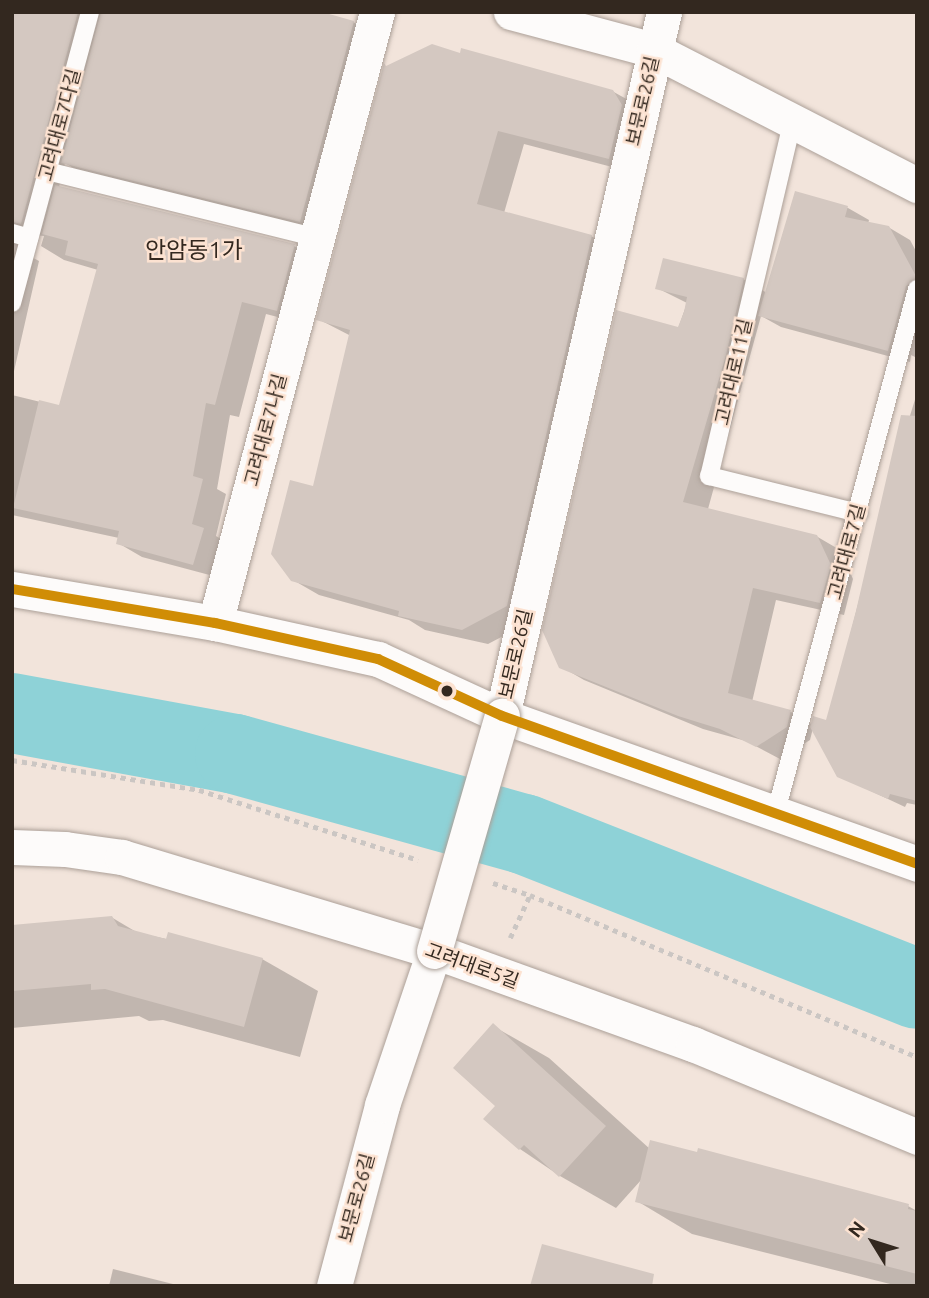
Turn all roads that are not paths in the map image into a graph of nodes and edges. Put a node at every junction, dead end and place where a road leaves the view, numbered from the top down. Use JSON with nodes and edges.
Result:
{"nodes":[{"id":1,"x":90,"y":12,"type":"edge"},
{"id":2,"x":377,"y":12,"type":"edge"},
{"id":3,"x":511,"y":12,"type":"edge"},
{"id":4,"x":664,"y":12,"type":"edge"},
{"id":5,"x":654,"y":50,"type":"junction"},
{"id":6,"x":793,"y":119,"type":"junction"},
{"id":7,"x":47,"y":171,"type":"junction"},
{"id":8,"x":917,"y":185,"type":"edge"},
{"id":9,"x":21,"y":236,"type":"edge"},
{"id":10,"x":317,"y":238,"type":"junction"},
{"id":11,"x":917,"y":289,"type":"edge"},
{"id":12,"x":12,"y":303,"type":"edge"},
{"id":13,"x":858,"y":513,"type":"junction"},
{"id":14,"x":12,"y":590,"type":"edge"},
{"id":15,"x":215,"y":623,"type":"junction"},
{"id":16,"x":502,"y":716,"type":"junction"},
{"id":17,"x":775,"y":815,"type":"junction"},
{"id":18,"x":12,"y":847,"type":"edge"},
{"id":19,"x":917,"y":864,"type":"edge"},
{"id":20,"x":434,"y":951,"type":"junction"},
{"id":21,"x":917,"y":1137,"type":"edge"},
{"id":22,"x":334,"y":1286,"type":"edge"}],
"edges":[{"from":1,"to":7,"type":"lane","name":"고려대로7다길"},
{"from":2,"to":10,"type":"street","name":"고려대로7나길"},
{"from":3,"to":5,"type":"street"},
{"from":4,"to":5,"type":"street","name":"보문로26길"},
{"from":5,"to":6,"type":"street"},
{"from":5,"to":16,"type":"street","name":"보문로26길"},
{"from":6,"to":8,"type":"street"},
{"from":6,"to":13,"type":"lane","name":"고려대로11길"},
{"from":7,"to":9,"type":"lane","name":"고려대로7다길"},
{"from":7,"to":10,"type":"lane"},
{"from":9,"to":12,"type":"lane","name":"고려대로7다길"},
{"from":10,"to":15,"type":"street","name":"고려대로7나길"},
{"from":11,"to":13,"type":"lane","name":"고려대로7길"},
{"from":13,"to":17,"type":"lane","name":"고려대로7길"},
{"from":14,"to":15,"type":"street"},
{"from":15,"to":16,"type":"street"},
{"from":16,"to":17,"type":"street"},
{"from":16,"to":20,"type":"street","name":"보문로26길","bridge":true},
{"from":17,"to":19,"type":"street"},
{"from":18,"to":20,"type":"street","name":"고려대로5길"},
{"from":20,"to":21,"type":"street","name":"고려대로5길"},
{"from":20,"to":22,"type":"street","name":"보문로26길"}]}
